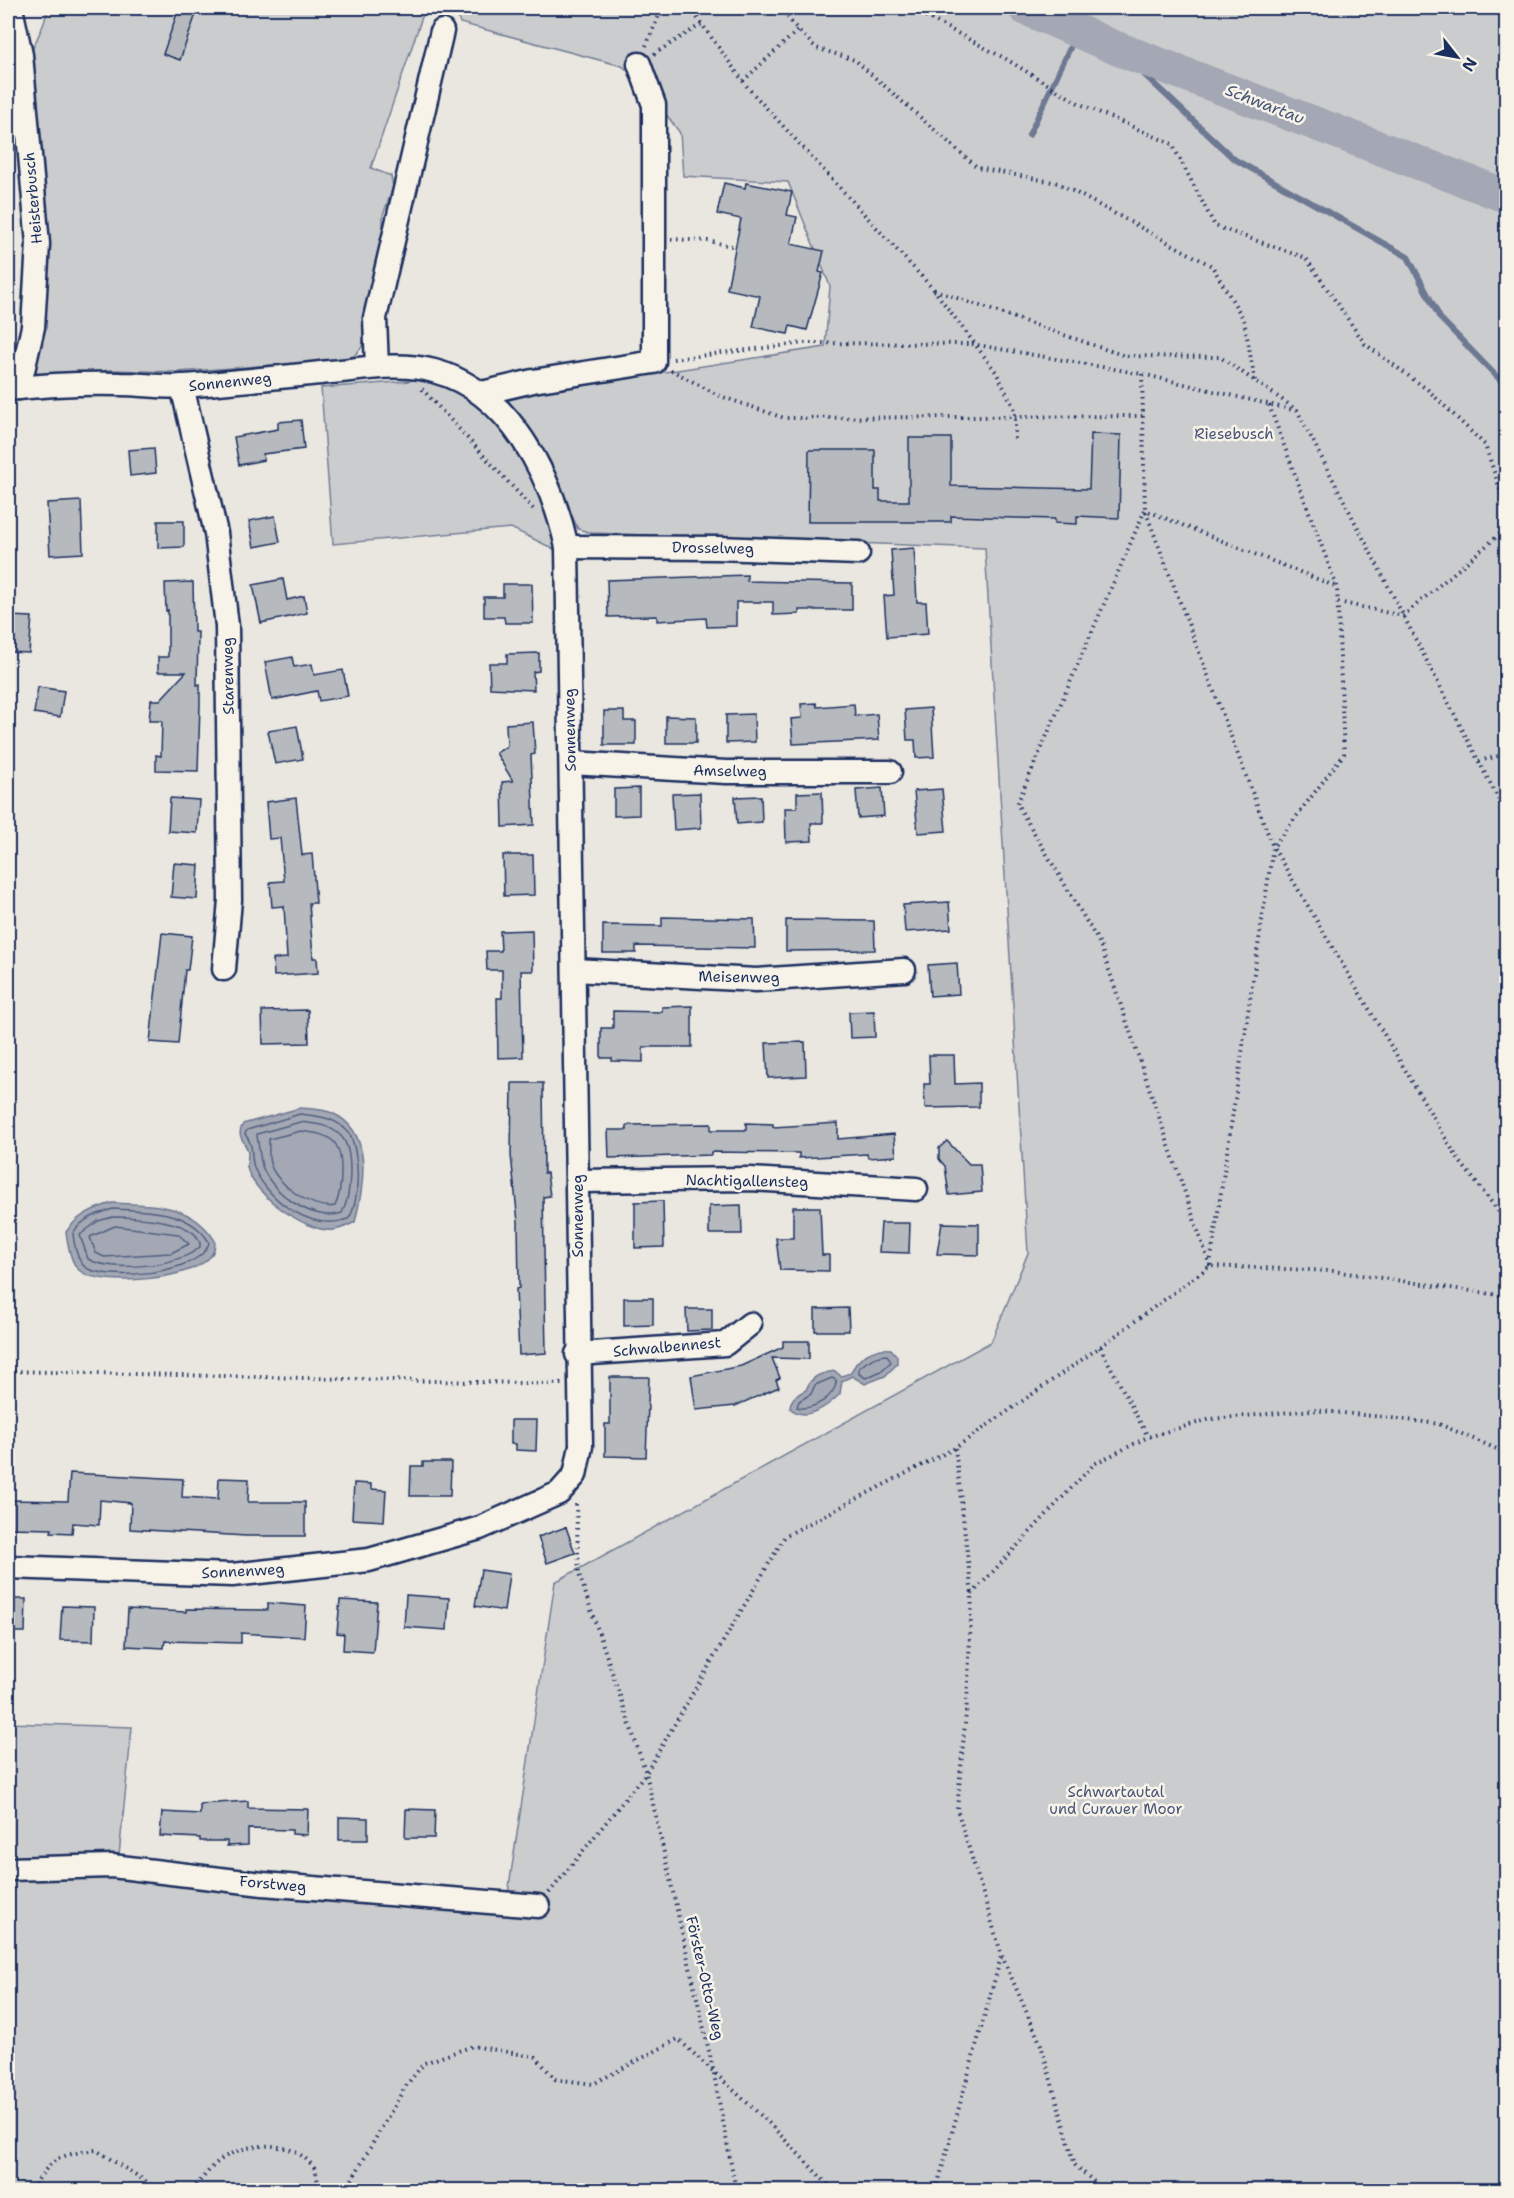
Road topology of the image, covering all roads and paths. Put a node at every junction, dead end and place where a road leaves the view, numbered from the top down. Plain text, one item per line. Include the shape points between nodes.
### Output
1 (11, 8) edge
2 (662, 8) edge
3 (690, 8) edge
4 (779, 8) edge
5 (786, 8) edge
6 (910, 8) edge
7 (787, 18) junction
8 (702, 24) junction
9 (798, 30) junction
10 (442, 31) dead end
11 (639, 64) junction
12 (743, 81) junction
13 (654, 238) junction
14 (736, 247) dead end
15 (934, 290) junction
16 (972, 344) junction
17 (654, 362) junction
18 (406, 366) junction
19 (377, 367) junction
20 (1142, 374) junction
21 (1256, 381) junction
22 (182, 386) junction
23 (13, 389) edge
24 (482, 393) junction
25 (1269, 405) junction
26 (1297, 410) junction
27 (1015, 416) junction
28 (1143, 416) junction
29 (1015, 441) dead end
30 (1506, 507) edge
31 (1145, 510) junction
32 (536, 512) dead end
33 (1506, 529) edge
34 (567, 546) junction
35 (858, 554) dead end
36 (1337, 587) junction
37 (1338, 602) junction
38 (1403, 616) junction
39 (1506, 754) edge
40 (1479, 761) junction
41 (571, 763) junction
42 (890, 772) dead end
43 (1506, 814) edge
44 (1274, 847) junction
45 (224, 969) dead end
46 (574, 970) junction
47 (904, 970) dead end
48 (578, 1181) junction
49 (916, 1190) dead end
50 (1506, 1221) edge
51 (1210, 1266) junction
52 (1506, 1296) edge
53 (750, 1324) dead end
54 (1101, 1347) junction
55 (578, 1354) junction
56 (8, 1371) edge
57 (580, 1384) junction
58 (1148, 1437) junction
59 (955, 1448) junction
60 (1506, 1453) edge
61 (575, 1475) junction
62 (8, 1567) edge
63 (972, 1594) junction
64 (646, 1773) junction
65 (8, 1869) edge
66 (538, 1906) joint
67 (1002, 1956) junction
68 (713, 2069) junction
69 (32, 2190) edge
70 (160, 2190) edge
71 (192, 2190) edge
72 (319, 2190) edge
73 (346, 2190) edge
74 (736, 2190) edge
75 (833, 2190) edge
76 (936, 2190) edge
77 (1102, 2190) edge

1 - 23 street, Heisterbusch via 21,55 38,244 33,327
2 - 11 path
3 - 8 path
4 - 7 path
5 - 7 path
6 - 30 path via 1080,104 1172,144 1215,226 1306,258 1365,344 1428,390 1485,445
7 - 9 path
8 - 11 path
8 - 12 path
9 - 12 path
9 - 21 path via 816,48 855,60 978,168 1058,183 1212,266 1244,320
10 - 19 street via 375,318
11 - 13 street via 654,105
12 - 15 path
13 - 14 path
13 - 17 street
15 - 16 path
15 - 21 path via 1125,356 1220,357
16 - 17 path via 805,343
16 - 20 path
16 - 27 path via 996,372
17 - 24 street
17 - 27 path via 720,396 784,418
18 - 19 street, Sonnenweg
18 - 24 street, Sonnenweg via 435,371
18 - 32 path via 410,376
19 - 22 street, Sonnenweg
20 - 25 path
20 - 28 path
21 - 26 path
22 - 23 street, Sonnenweg via 119,384
22 - 45 street, Starenweg via 216,533 227,626 230,900
24 - 34 street, Sonnenweg via 515,428 541,471 560,513
25 - 26 path
25 - 36 path
26 - 38 path
27 - 28 path
27 - 29 path
28 - 31 path
31 - 36 path
31 - 44 path
31 - 51 path via 1017,804 1100,944
33 - 38 path
34 - 35 street, Drosselweg
34 - 41 street, Sonnenweg
36 - 37 path
37 - 38 path
37 - 44 path via 1344,754
38 - 40 path
39 - 40 path
40 - 43 path
41 - 42 street, Amselweg via 726,772
41 - 46 street, Sonnenweg
44 - 50 path via 1458,1159
44 - 51 path
46 - 47 street, Meisenweg via 756,980
46 - 48 street, Sonnenweg
48 - 49 street, Nachtigallensteg via 750,1179
48 - 55 street, Sonnenweg
51 - 52 path via 1334,1271
51 - 54 path
53 - 55 street, Schwalbennest via 725,1344
54 - 58 path
54 - 59 path
55 - 57 street, Sonnenweg
56 - 57 path
57 - 61 street, Sonnenweg via 581,1446
58 - 60 path via 1211,1419 1313,1410 1439,1424
58 - 63 path via 1094,1464
59 - 63 path
59 - 64 path via 785,1536
61 - 62 street, Sonnenweg via 559,1494 480,1528 369,1560 232,1575
61 - 64 path, Förster-Otto-Weg via 579,1574
63 - 67 path via 957,1809
64 - 66 path
64 - 68 path, Förster-Otto-Weg
65 - 66 street, Forstweg via 112,1866 263,1884
67 - 76 path
67 - 77 path via 1041,2045 1075,2165
68 - 73 path via 678,2039 593,2084 555,2079 536,2057 473,2046 424,2063 405,2086
68 - 74 path, Förster-Otto-Weg
68 - 75 path
69 - 70 path via 44,2170 64,2154 96,2150
71 - 72 path via 222,2158 244,2147 276,2146 301,2154 315,2170

